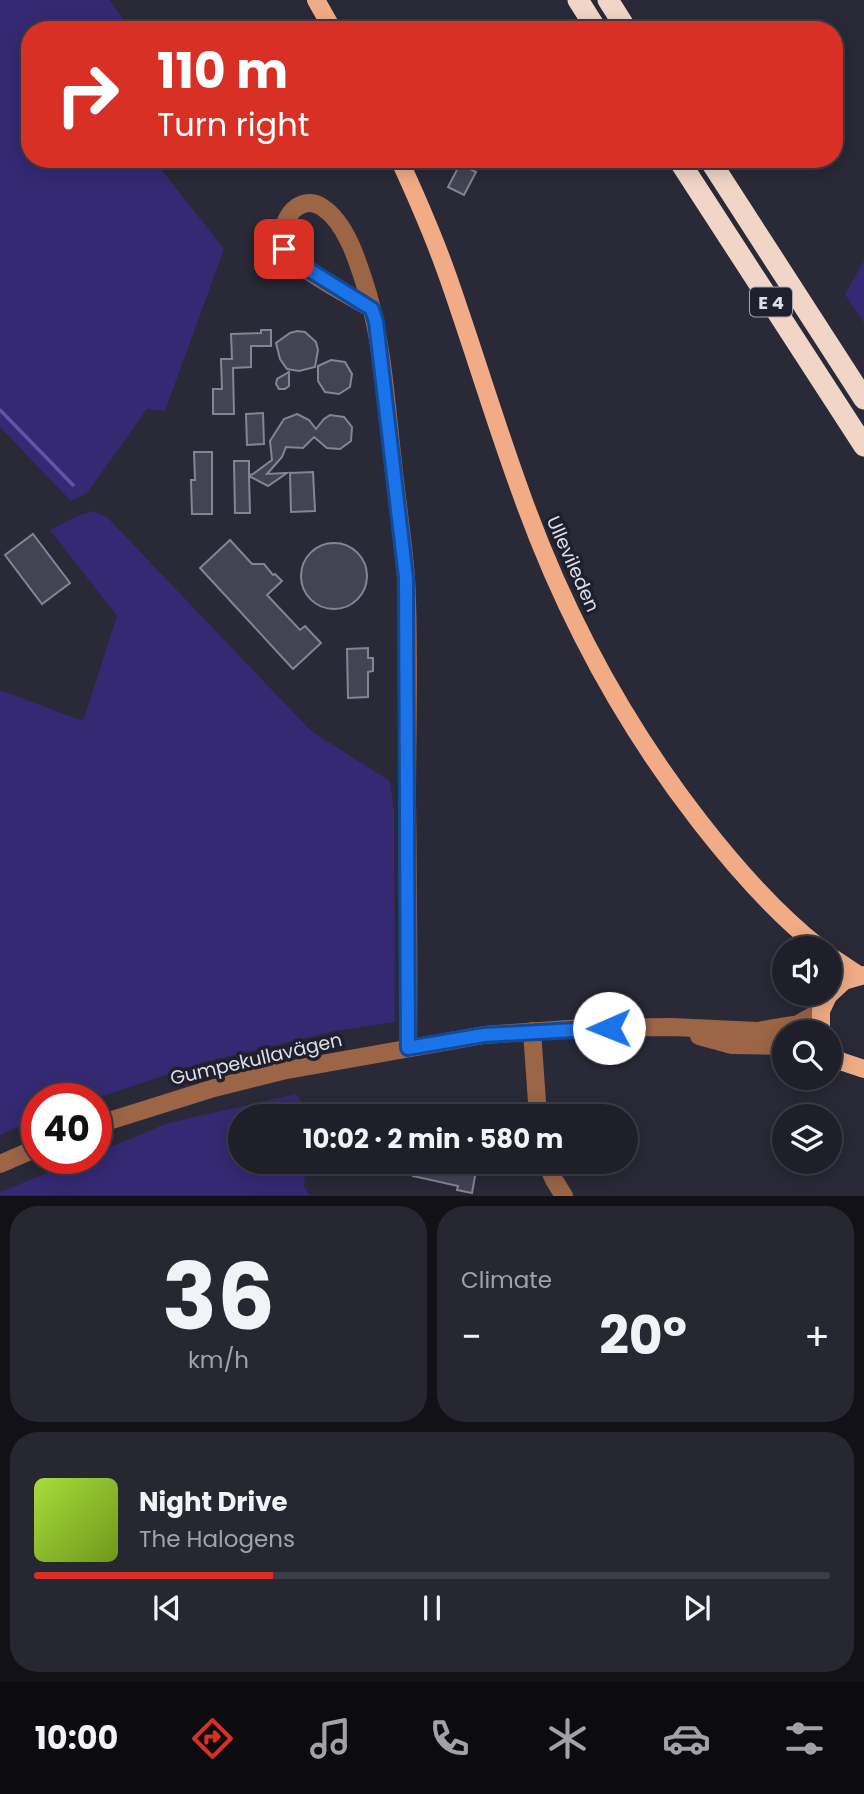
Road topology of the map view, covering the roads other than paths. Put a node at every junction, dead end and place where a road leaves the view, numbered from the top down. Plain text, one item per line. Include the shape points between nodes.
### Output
1 (316, 0) edge
2 (578, 0) edge
3 (608, 0) edge
4 (328, 21) edge
5 (591, 21) edge
6 (621, 21) edge
7 (404, 168) edge
8 (684, 168) edge
9 (715, 168) edge
10 (372, 309) junction
11 (864, 399) edge
12 (864, 446) edge
13 (801, 936) edge
14 (842, 964) edge
15 (862, 976) edge
16 (842, 982) edge
17 (823, 1006) edge
18 (821, 1011) junction
19 (821, 1020) edge
20 (667, 1028) junction
21 (532, 1036) junction
22 (772, 1046) edge
23 (408, 1048) junction
24 (842, 1062) edge
25 (864, 1069) edge
26 (537, 1104) edge
27 (112, 1120) edge
28 (21, 1155) edge
29 (0, 1164) edge
30 (551, 1174) edge
31 (564, 1195) edge

1 - 4 main road
2 - 5 highway
3 - 6 highway
7 - 13 main road, Ullevileden via 447,274 521,494 585,643 673,788
8 - 12 highway, E 4
9 - 11 highway, E 4
10 - 10 street via 346,236 332,216 320,205 298,206 285,223 284,249 298,263
10 - 23 street via 406,578
14 - 15 main road
15 - 16 main road
17 - 18 main road
18 - 19 main road
18 - 20 street, Gumpekullavägen via 798,1024 757,1031
20 - 21 street, Gumpekullavägen
20 - 22 street, Gumpekullavägen via 732,1045
21 - 23 street, Gumpekullavägen via 484,1035
21 - 26 street
23 - 27 street, Gumpekullavägen via 282,1071
24 - 25 main road
28 - 29 street
30 - 31 street

